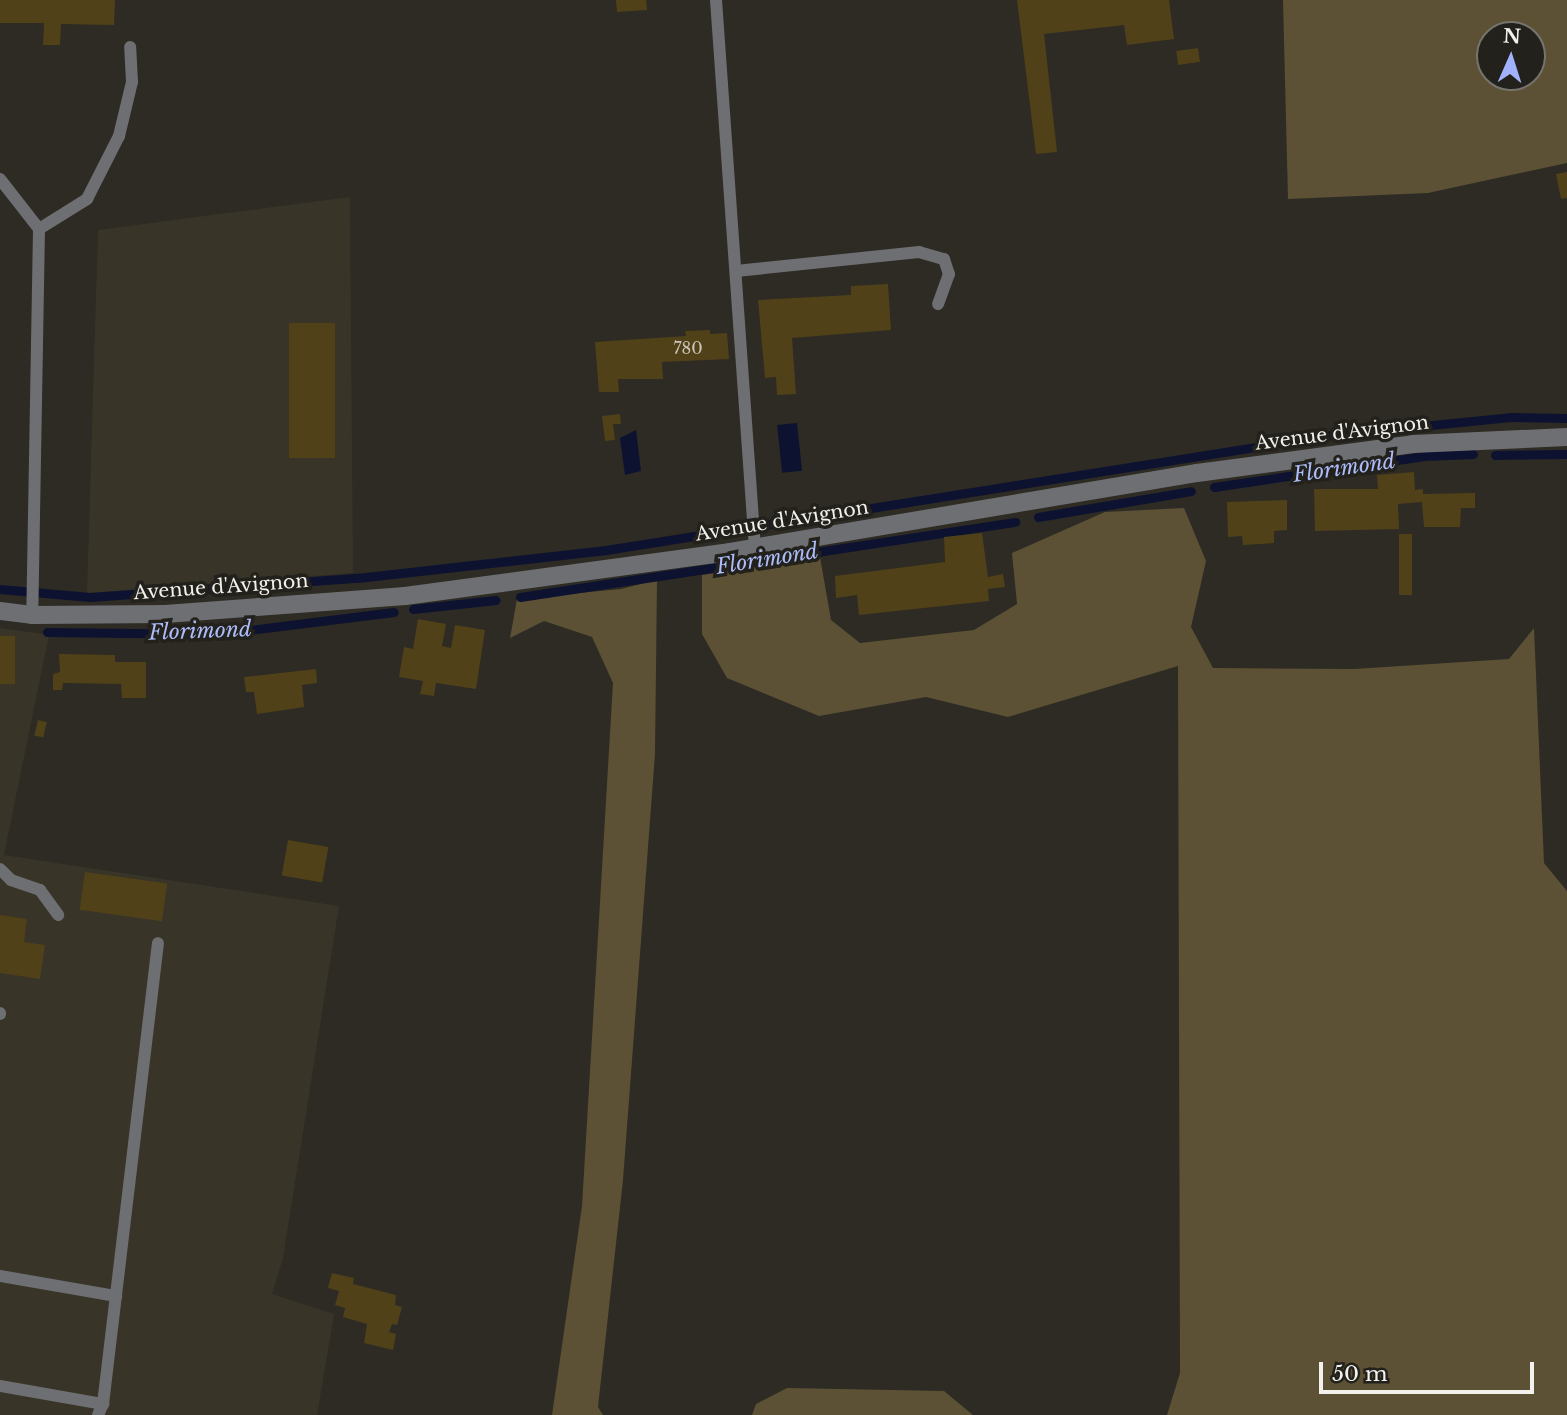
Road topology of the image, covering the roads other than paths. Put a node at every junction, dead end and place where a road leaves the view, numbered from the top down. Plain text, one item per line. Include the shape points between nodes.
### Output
1 (716, 0) edge
2 (130, 47) dead end
3 (0, 179) edge
4 (39, 229) junction
5 (736, 271) junction
6 (939, 304) dead end
7 (1567, 438) edge
8 (755, 548) junction
9 (0, 611) edge
10 (32, 615) junction
11 (0, 869) edge
12 (58, 915) dead end
13 (158, 943) dead end
14 (0, 1276) edge
15 (116, 1296) junction
16 (0, 1386) edge
17 (101, 1410) edge

1 - 5 lane
2 - 4 lane via 132,82 118,136 103,168 87,199
3 - 4 lane
4 - 10 lane
5 - 6 lane via 919,252 944,259 949,274
5 - 8 lane
7 - 8 street, Avenue d'Avignon via 1413,444 1197,472
8 - 10 street, Avenue d'Avignon via 405,596 165,614
9 - 10 street, Avenue d'Avignon
11 - 12 lane via 11,880 40,890
13 - 15 lane
14 - 15 lane
15 - 17 lane
16 - 17 lane

